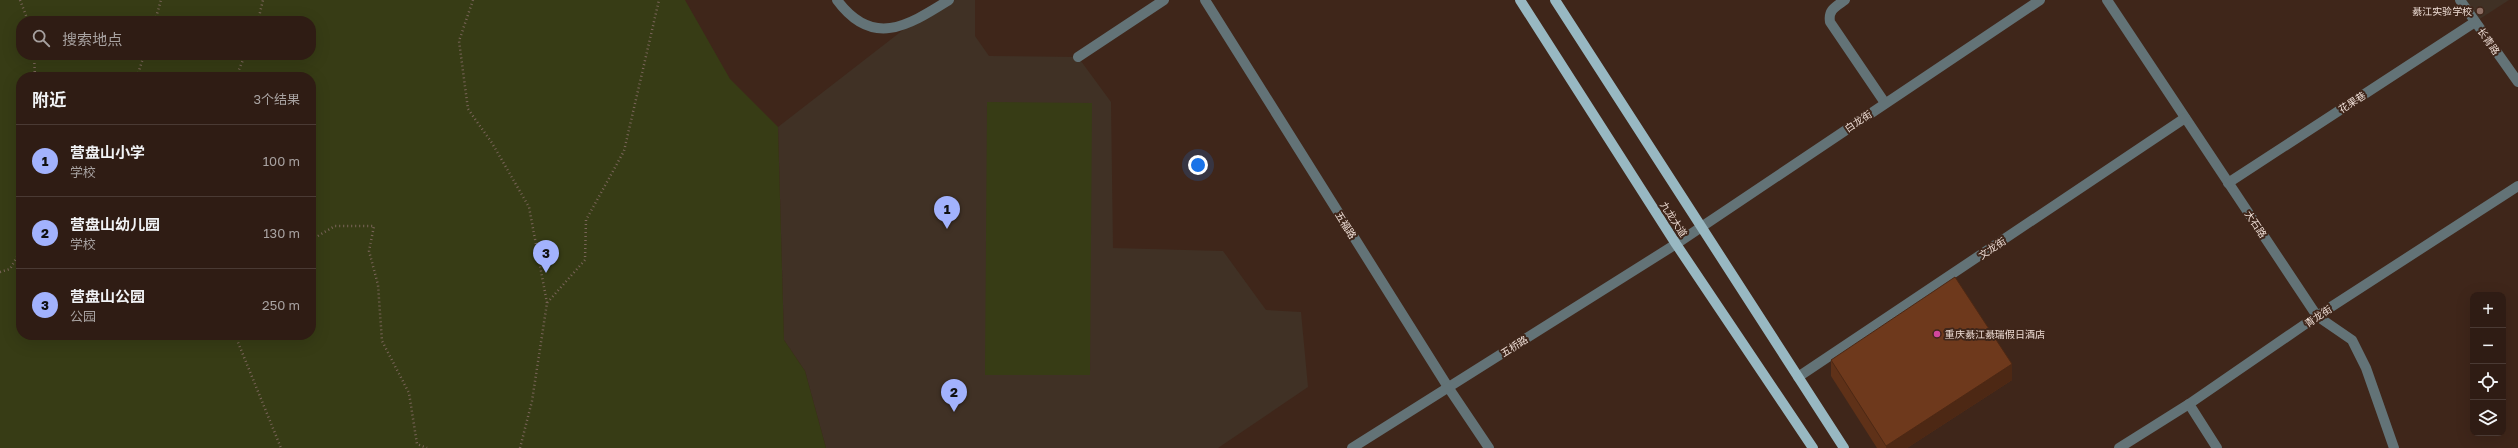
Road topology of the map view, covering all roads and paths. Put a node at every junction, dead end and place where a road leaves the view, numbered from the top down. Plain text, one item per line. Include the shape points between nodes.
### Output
1 (20, 0) edge
2 (161, 0) edge
3 (263, 0) edge
4 (473, 0) edge
5 (659, 0) edge
6 (837, 0) edge
7 (949, 0) edge
8 (1164, 0) edge
9 (1205, 0) edge
10 (1520, 0) edge
11 (1554, 0) edge
12 (1845, 0) edge
13 (2040, 0) edge
14 (2107, 0) edge
15 (2460, 0) edge
16 (26, 16) edge
17 (156, 16) edge
18 (260, 16) edge
19 (2475, 22) junction
20 (1078, 57) dead end
21 (34, 60) edge
22 (142, 60) edge
23 (243, 60) edge
24 (35, 72) edge
25 (139, 72) edge
26 (238, 72) edge
27 (2518, 82) edge
28 (1885, 103) junction
29 (2185, 118) junction
30 (2228, 183) junction
31 (2518, 186) edge
32 (1700, 226) junction
33 (316, 237) edge
34 (1676, 244) junction
35 (16, 259) edge
36 (0, 272) edge
37 (547, 303) junction
38 (2317, 316) junction
39 (237, 340) edge
40 (1798, 377) junction
41 (1448, 387) junction
42 (2189, 404) junction
43 (281, 448) edge
44 (427, 448) edge
45 (520, 448) edge
46 (1352, 448) edge
47 (1489, 448) edge
48 (1813, 448) edge
49 (1844, 448) edge
50 (2119, 448) edge
51 (2217, 448) edge
52 (2394, 448) edge

1 - 16 path
2 - 17 path
3 - 18 path
4 - 37 path via 460,41 468,109 492,143 529,207
5 - 37 path via 624,151 586,220 585,260
6 - 7 street via 846,12 861,22 881,28 897,28 912,23
8 - 20 street
9 - 41 street, 五福路
10 - 34 main road, 九龙大道
11 - 32 main road, 九龙大道
12 - 28 street via 1832,9 1829,14 1830,22
13 - 28 street, 白龙街
14 - 29 street, 大石路
15 - 19 street, 长青路
19 - 27 street, 长青路
19 - 30 street, 花果巷
21 - 24 path
22 - 25 path
23 - 26 path
28 - 32 street, 白龙街
29 - 30 street, 大石路
29 - 40 street, 文龙街
30 - 38 street, 大石路
31 - 38 street, 青龙街
32 - 34 street, 白龙街
32 - 40 main road, 九龙大道
33 - 44 path via 335,226 374,226 370,251 378,285 382,341 409,393 417,444
34 - 41 street, 五桥路
34 - 48 main road, 九龙大道
35 - 36 path via 10,269
37 - 45 path via 532,401
38 - 42 street, 青龙街
38 - 52 street, 大石路 via 2352,340 2366,368
39 - 43 path
40 - 49 main road, 九龙大道
41 - 46 street, 五桥路
41 - 47 street, 五福路
42 - 50 street, 青龙街
42 - 51 street

